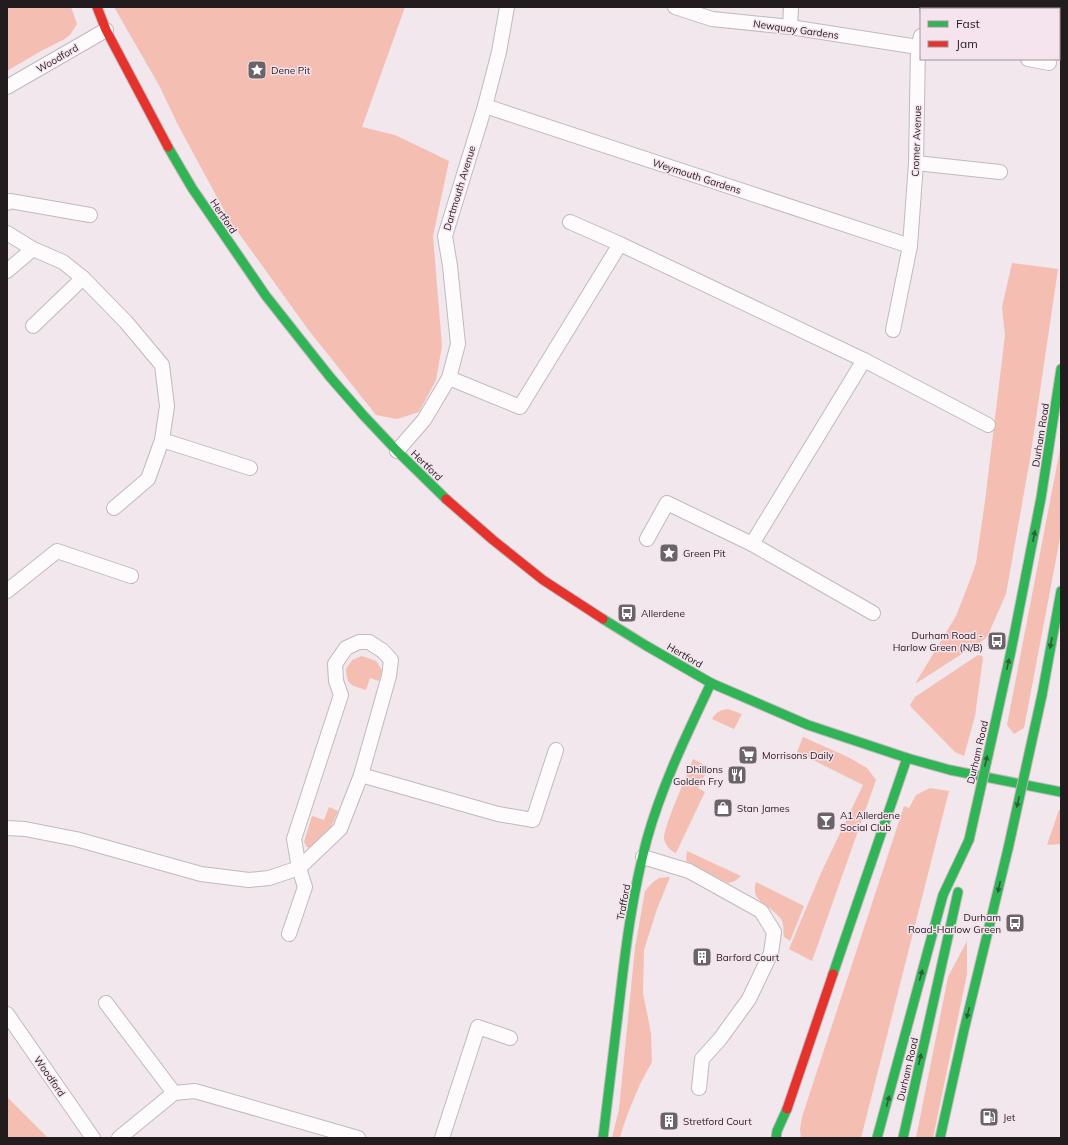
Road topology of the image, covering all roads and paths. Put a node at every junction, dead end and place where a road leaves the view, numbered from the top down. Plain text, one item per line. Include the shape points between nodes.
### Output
1 (97, 7) edge
2 (507, 7) edge
3 (675, 7) edge
4 (791, 7) edge
5 (790, 27) junction
6 (106, 30) junction
7 (920, 41) edge
8 (1033, 60) edge
9 (1049, 63) dead end
10 (7, 87) edge
11 (485, 106) junction
12 (916, 163) junction
13 (1000, 172) dead end
14 (7, 203) edge
15 (90, 215) dead end
16 (570, 222) dead end
17 (7, 234) edge
18 (620, 244) junction
19 (910, 246) junction
20 (33, 249) junction
21 (7, 271) edge
22 (83, 278) junction
23 (33, 326) dead end
24 (894, 330) dead end
25 (864, 360) junction
26 (1061, 369) edge
27 (449, 378) junction
28 (988, 425) dead end
29 (162, 440) junction
30 (397, 451) junction
31 (250, 468) dead end
32 (114, 508) dead end
33 (647, 539) dead end
34 (752, 544) junction
35 (132, 576) dead end
36 (7, 591) edge
37 (1061, 591) edge
38 (873, 613) dead end
39 (711, 683) junction
40 (556, 750) dead end
41 (906, 758) junction
42 (361, 775) junction
43 (1061, 792) edge
44 (7, 828) edge
45 (968, 840) junction
46 (643, 857) junction
47 (299, 868) junction
48 (289, 934) dead end
49 (106, 1003) dead end
50 (7, 1014) edge
51 (510, 1038) dead end
52 (699, 1088) dead end
53 (174, 1093) junction
54 (787, 1109) junction
55 (788, 1130) dead end
56 (94, 1138) edge
57 (119, 1138) edge
58 (358, 1138) edge
59 (442, 1138) edge
60 (603, 1138) edge
61 (776, 1138) edge
62 (877, 1138) edge
63 (903, 1138) edge
64 (940, 1138) edge

1 - 6 street, Hertford
2 - 11 street, Dartmouth Avenue
3 - 5 street, Newquay Gardens via 712,19
4 - 5 street
5 - 7 street, Newquay Gardens
6 - 10 street, Woodford
6 - 30 street, Hertford via 163,140 266,296 330,377
7 - 12 street, Cromer Avenue
8 - 9 street
11 - 19 street, Weymouth Gardens
11 - 27 street, Dartmouth Avenue via 445,236 458,344
12 - 13 street
12 - 19 street, Cromer Avenue
14 - 15 street via 10,201
16 - 18 street
17 - 20 street
18 - 25 street
18 - 27 street via 520,407
19 - 24 street, Cromer Avenue
20 - 21 street
20 - 22 street via 63,262
22 - 23 street
22 - 29 street via 126,322 162,365 167,406
25 - 28 street
25 - 34 street
45 -> 26 street, Durham Road, bridge via 1011,651 1041,498
27 - 30 street, Dartmouth Avenue via 424,420
29 - 31 street
29 - 32 street via 148,479
30 - 39 street, Hertford via 444,497 543,580 597,616
33 - 34 street via 668,503
34 - 38 street
35 - 36 street via 57,551
37 -> 64 street, bridge via 1046,696 1026,768
39 - 41 street, Hertford via 808,725
39 - 46 street, Trafford via 667,778
40 - 42 street via 533,820 498,814
41 - 43 street, Hertford via 950,770
41 - 54 street
42 - 47 street via 340,829
42 - 47 street via 392,660 369,642 359,642 346,648 335,664 336,681 341,695 294,839
44 - 47 street via 76,839 200,874 249,880 269,878
62 -> 45 street via 943,895
63 -> 45 street, Durham Road
46 - 52 street via 688,870 761,912 774,932 771,953 749,999 702,1059
46 - 60 street, Trafford via 628,933
47 - 48 street via 305,887
49 - 53 street
50 - 56 street, Woodford
51 - 59 street via 478,1027
53 - 57 street
53 - 58 street via 195,1091
54 - 55 street
54 - 61 street

